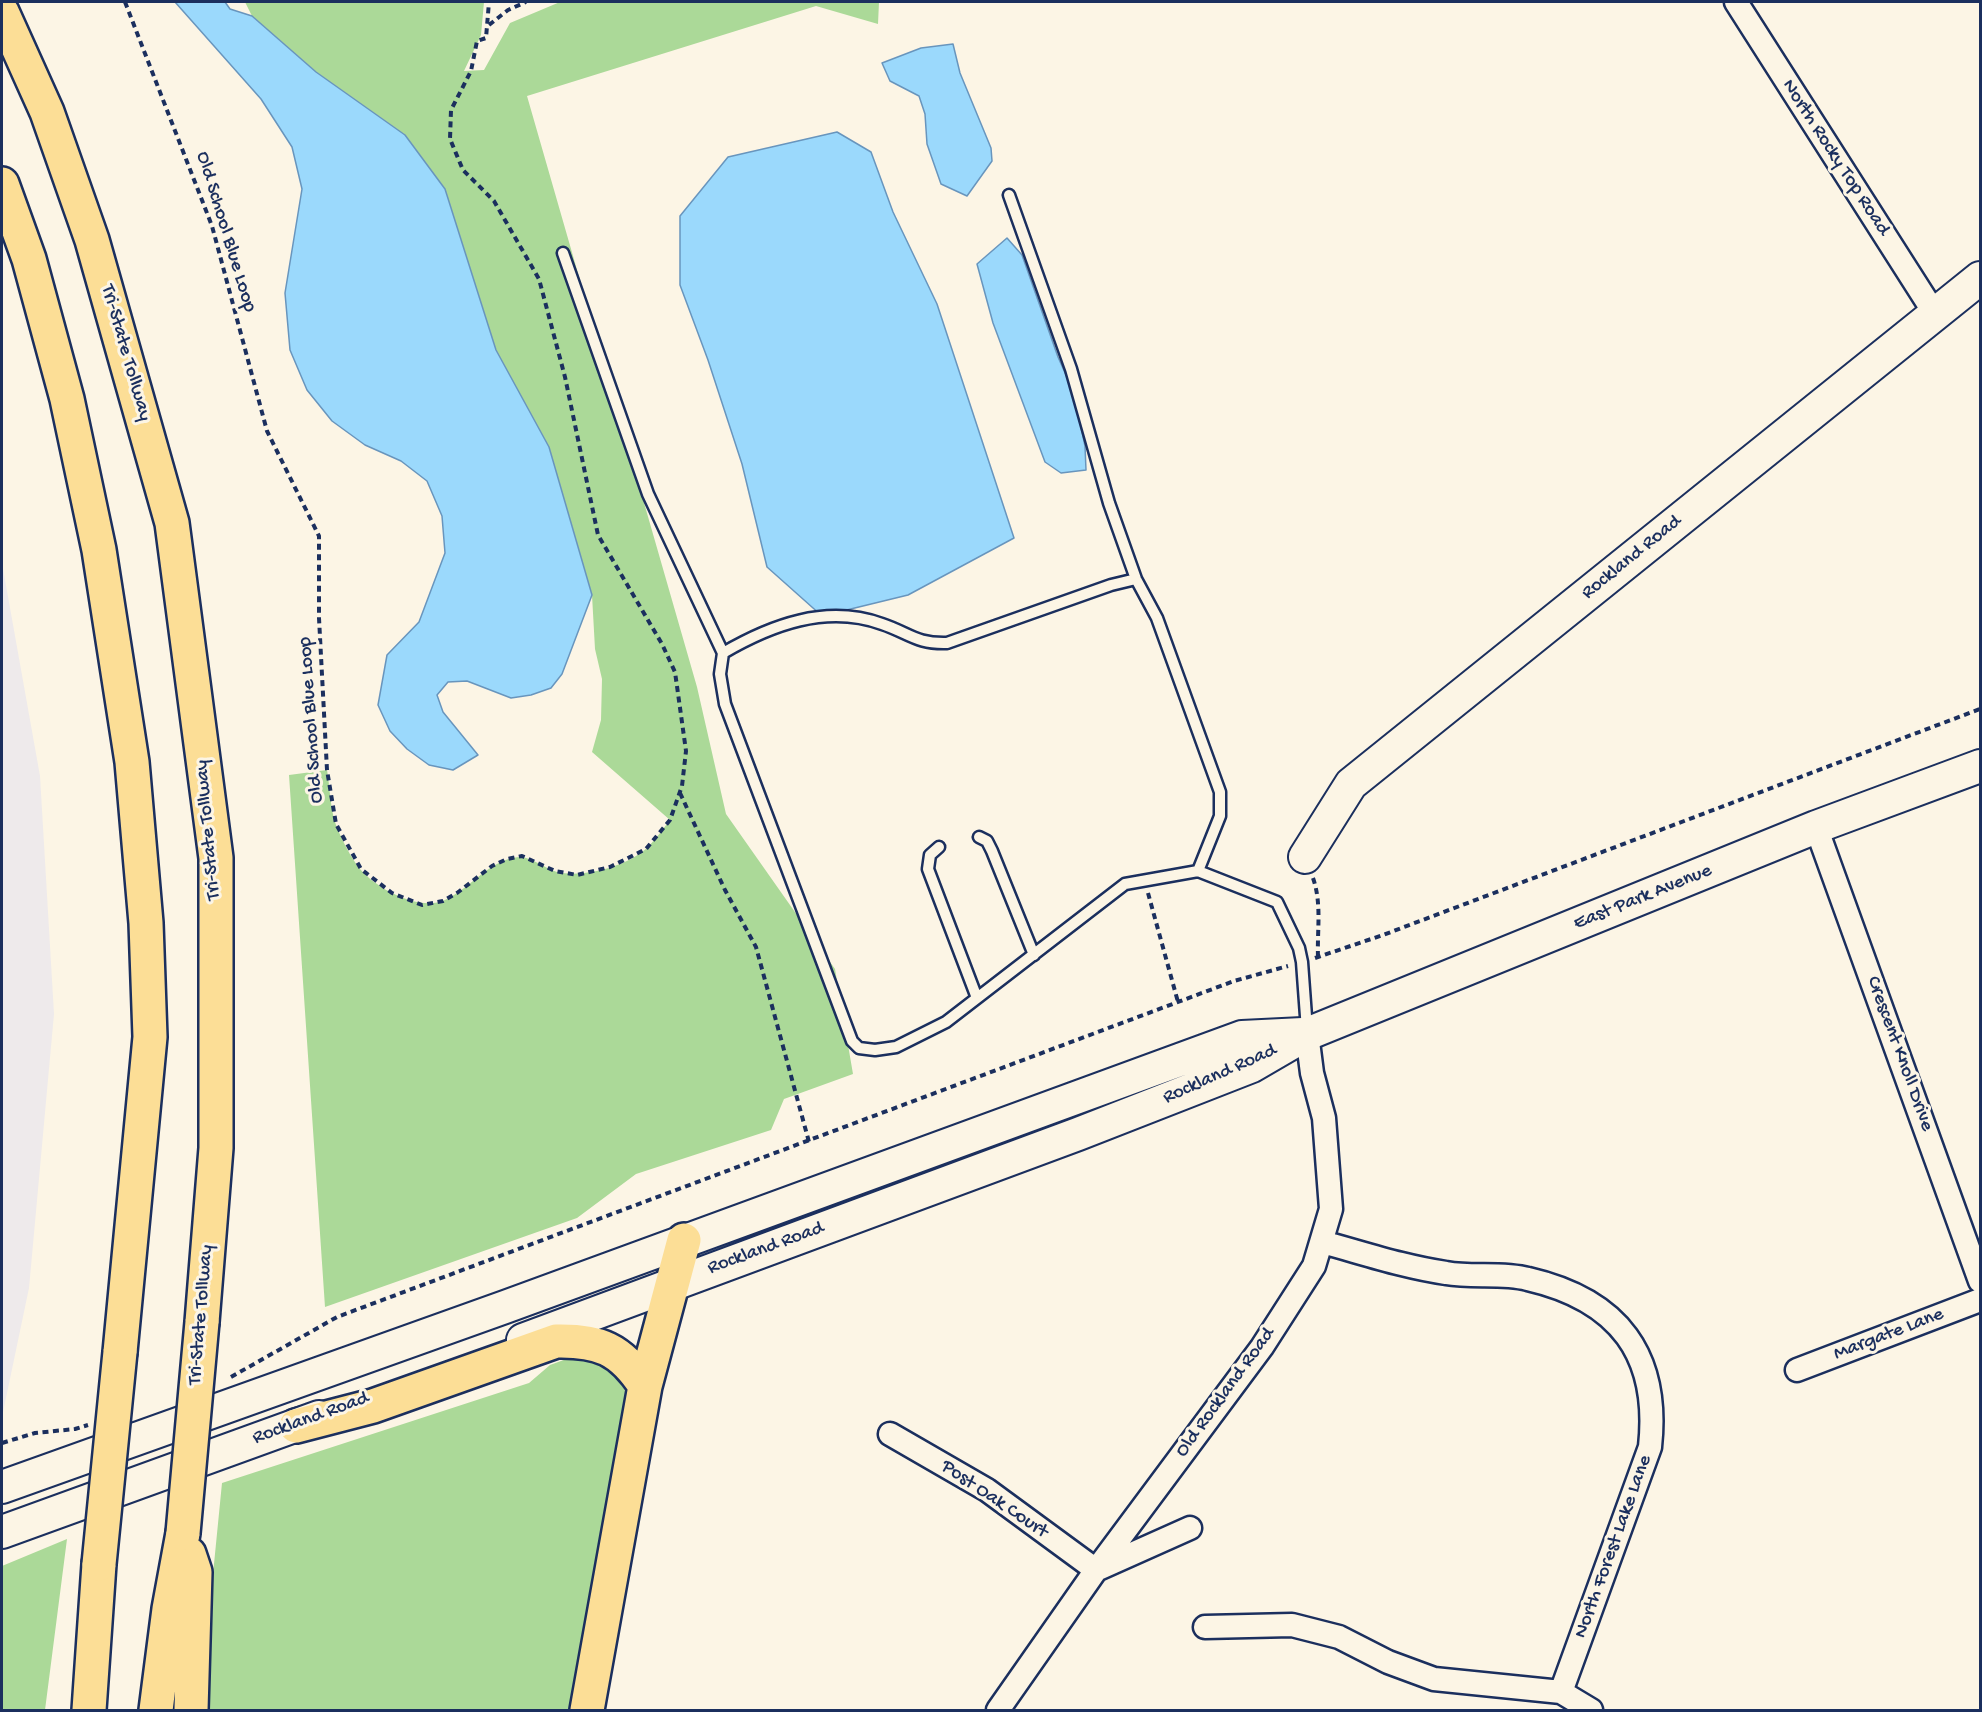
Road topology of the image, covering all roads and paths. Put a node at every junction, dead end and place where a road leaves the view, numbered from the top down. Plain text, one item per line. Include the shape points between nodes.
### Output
1 (125, 2) edge
2 (489, 2) edge
3 (526, 2) edge
4 (1736, 2) edge
5 (2, 12) edge
6 (489, 25) junction
7 (2, 183) edge
8 (1009, 195) dead end
9 (563, 253) dead end
10 (1980, 278) edge
11 (1935, 314) junction
12 (1136, 579) junction
13 (723, 653) junction
14 (1980, 709) edge
15 (1980, 766) edge
16 (680, 793) junction
17 (1816, 827) junction
18 (979, 837) dead end
19 (939, 847) dead end
20 (1305, 857) joint
21 (1198, 871) junction
22 (1148, 891) dead end
23 (1034, 956) junction
24 (1318, 957) junction
25 (1312, 959) dead end
26 (1277, 969) dead end
27 (977, 998) junction
28 (1178, 1002) junction
29 (1307, 1034) junction
30 (809, 1142) junction
31 (684, 1240) junction
32 (1322, 1242) junction
33 (1980, 1281) edge
34 (672, 1284) junction
35 (1980, 1300) edge
36 (1797, 1370) dead end
37 (221, 1382) dead end
38 (645, 1386) junction
39 (98, 1422) dead end
40 (296, 1426) junction
41 (890, 1434) dead end
42 (2, 1443) edge
43 (2, 1487) edge
44 (1190, 1528) dead end
45 (2, 1532) edge
46 (183, 1533) junction
47 (1096, 1570) junction
48 (95, 1600) junction
49 (1204, 1627) dead end
50 (1561, 1692) junction
51 (66, 1710) edge
52 (89, 1710) edge
53 (156, 1710) edge
54 (191, 1710) edge
55 (587, 1710) edge
56 (998, 1710) edge
57 (1592, 1710) edge

1 - 16 path, Old School Blue Loop via 212,226 267,430 319,536 327,770 336,824 360,869 392,893 422,905 443,901 472,884 492,866 522,856 555,871 577,875 610,867 646,849 670,820
2 - 6 path
3 - 6 path
4 - 11 street, North Rocky Top Road
5 - 46 highway, Tri-State Tollway, bridge via 47,112 92,240 172,523 216,858 216,1148
6 - 16 path, Old School Blue Loop via 486,38 477,41 471,71 451,110 450,139 463,170 494,201 539,279 565,377 598,535 675,672 686,751
7 - 48 highway, bridge via 67,399 99,550 132,762 146,923 150,1037
8 - 12 lane via 1071,369 1109,503
9 - 13 lane via 648,494
10 - 11 main road, Rockland Road
11 - 20 main road, Rockland Road via 1351,784
12 - 13 lane via 947,643 926,644 882,624 848,615 807,617 758,633
12 - 21 lane via 1157,618 1220,792 1220,816
13 - 27 lane via 720,674 725,704 852,1041 859,1048 896,1047 946,1022
14 - 24 path via 1383,936
15 - 17 main road, East Park Avenue
16 - 30 path via 756,947
17 - 29 main road, East Park Avenue
17 - 33 street, Crescent Knoll Drive
18 - 23 lane via 987,841 992,851
19 - 27 lane via 930,855 928,869
20 - 24 path via 1317,892
21 - 23 lane via 1125,884
21 - 29 lane via 1277,902 1299,948
22 - 28 path
23 - 27 lane
24 - 25 path
26 - 28 path
28 - 30 path
29 - 31 main road, Rockland Road via 1242,1037
29 - 32 street, Old Rockland Road via 1324,1118 1329,1170 1330,1209
29 - 34 main road, Rockland Road via 1243,1070
30 - 37 path via 337,1317
31 - 34 highway
31 - 43 main road, Rockland Road
32 - 47 street, Old Rockland Road via 1314,1266 1262,1347
32 - 50 street, North Forest Lake Lane via 1425,1270 1460,1276 1527,1278 1563,1290 1609,1317 1628,1336 1651,1389 1650,1447
34 - 38 highway
34 - 40 main road, Rockland Road
35 - 36 street, Margate Lane
38 - 40 highway via 631,1364 618,1354 588,1341 556,1341 373,1406
38 - 55 highway
39 - 42 path
40 - 45 main road, Rockland Road
41 - 47 street, Post Oak Court via 987,1490
44 - 47 street
46 - 53 highway, Tri-State Tollway
46 - 54 highway via 195,1572
47 - 56 street, Old Rockland Road
48 - 51 highway
48 - 52 highway
49 - 50 street via 1292,1625 1339,1637 1388,1662 1434,1679
50 - 57 street

